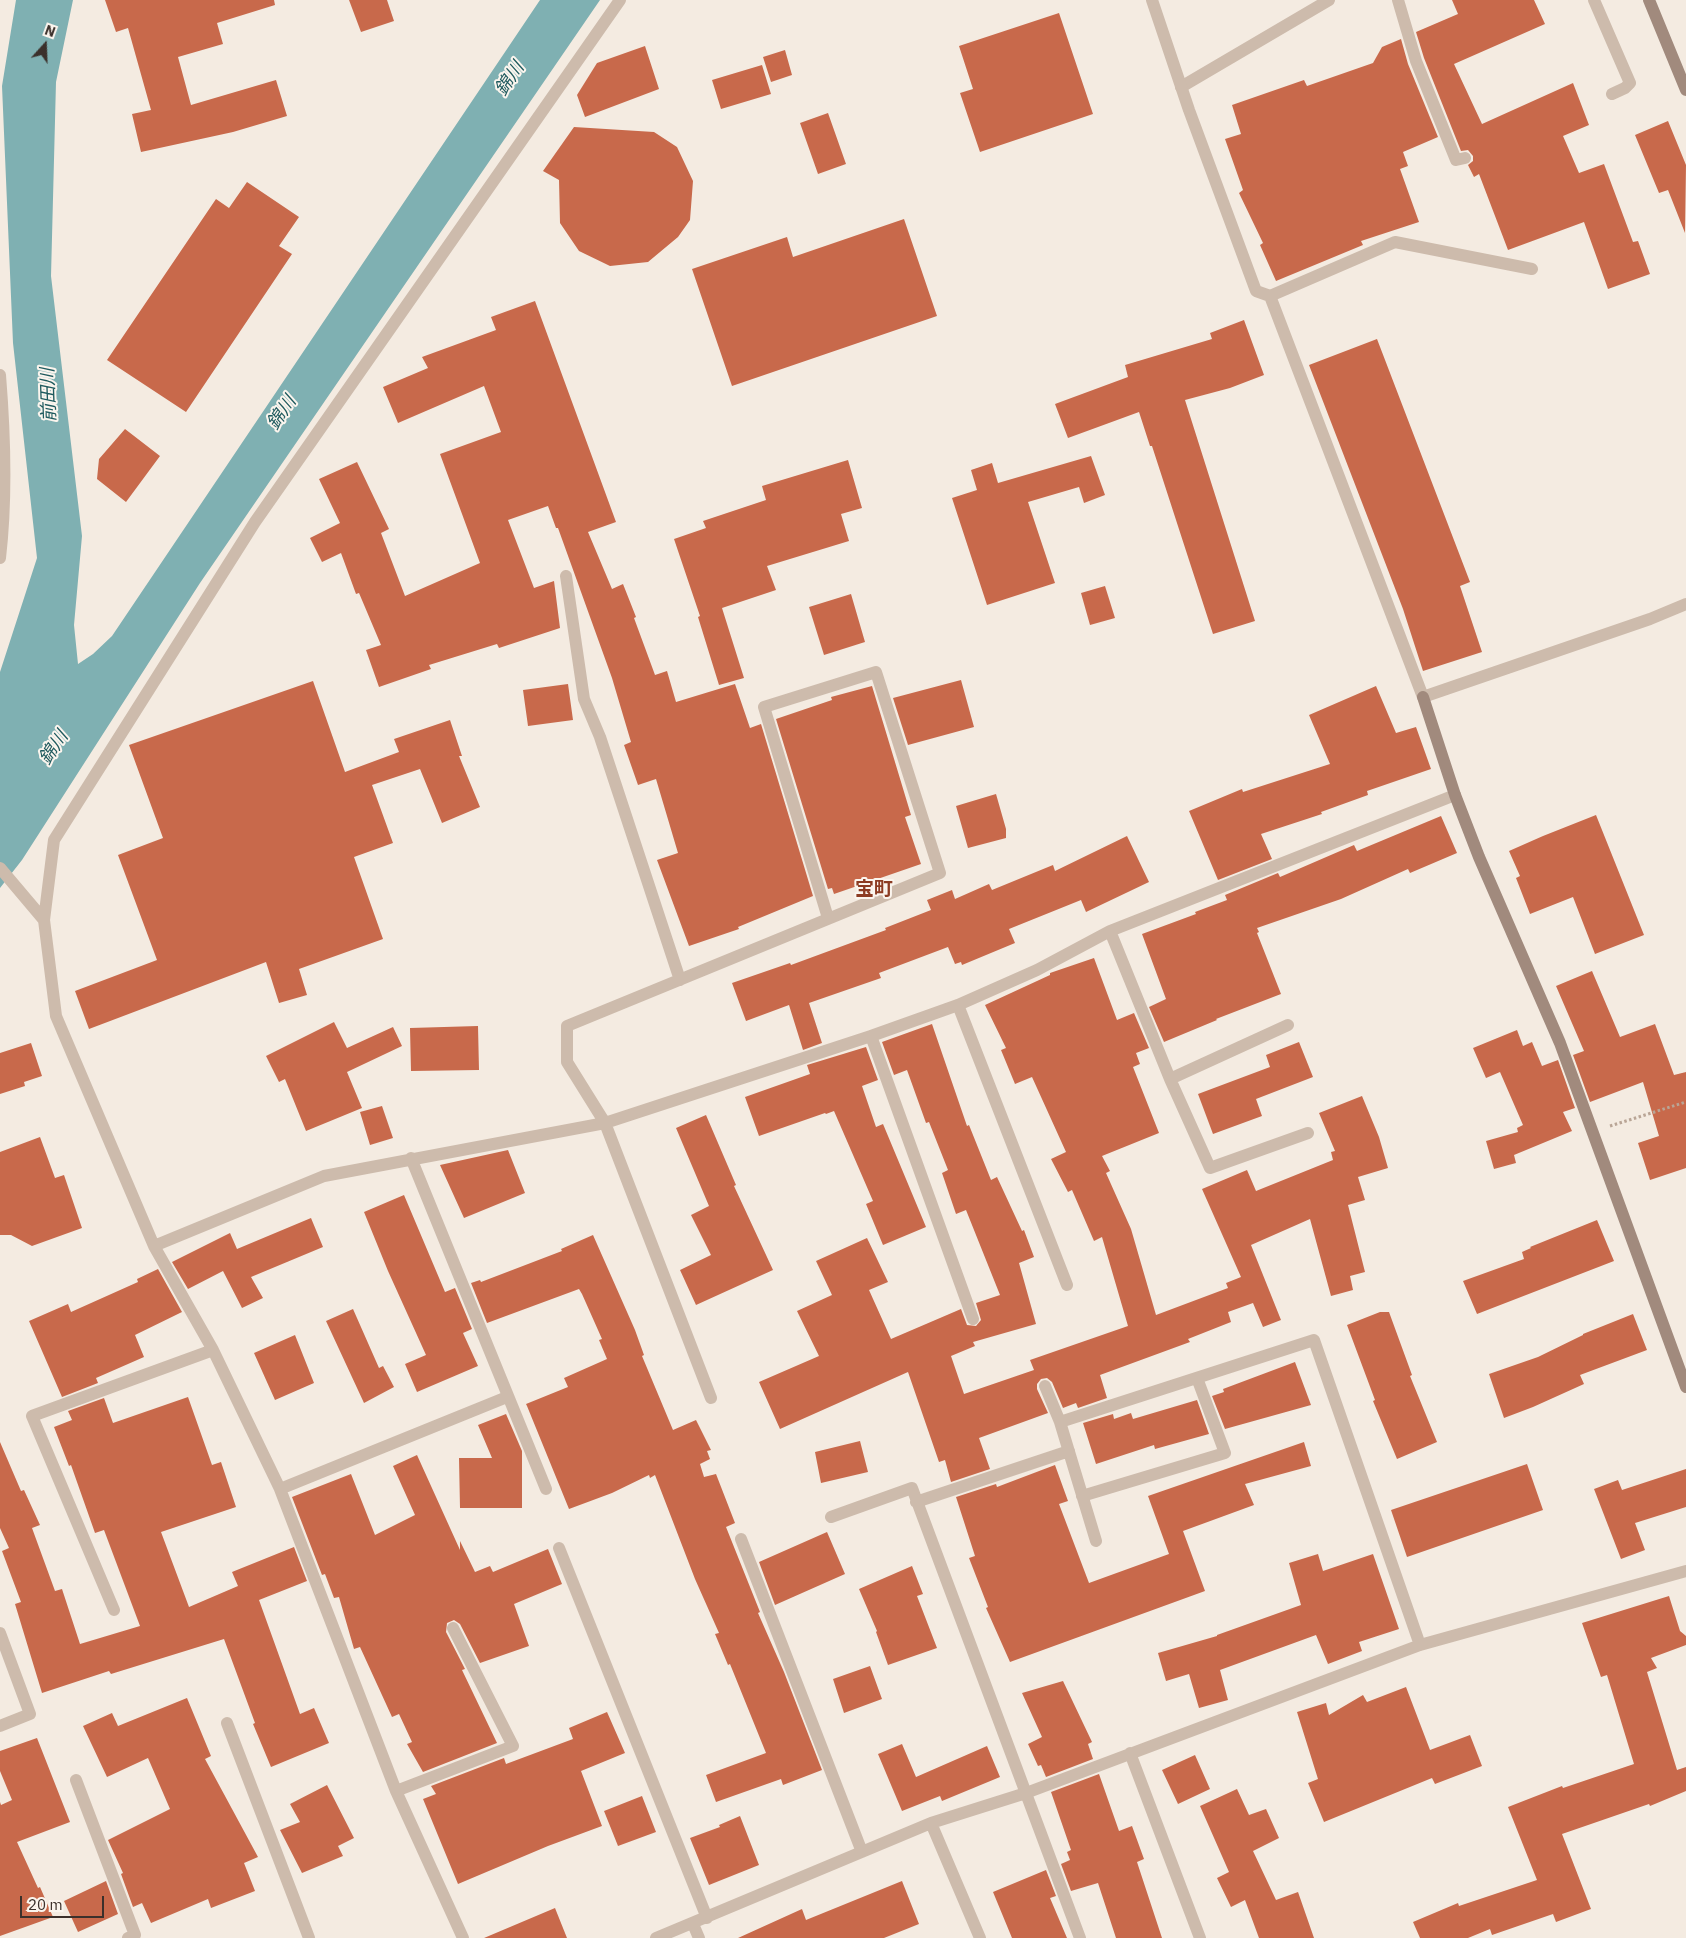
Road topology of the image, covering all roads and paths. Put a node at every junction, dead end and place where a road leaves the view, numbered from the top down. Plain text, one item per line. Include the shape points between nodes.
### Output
1 (620, 0) edge
2 (1152, 0) edge
3 (1329, 0) edge
4 (1398, 0) edge
5 (1594, 0) edge
6 (1649, 0) edge
7 (1181, 87) junction
8 (1686, 90) edge
9 (1612, 94) dead end
10 (1465, 158) dead end
11 (1532, 268) dead end
12 (1270, 296) junction
13 (0, 375) edge
14 (0, 558) edge
15 (566, 576) dead end
16 (1686, 604) edge
17 (1423, 698) junction
18 (1455, 795) junction
19 (0, 868) edge
20 (828, 918) junction
21 (44, 920) junction
22 (1110, 931) junction
23 (680, 980) junction
24 (958, 1005) junction
25 (1288, 1025) dead end
26 (872, 1036) junction
27 (1170, 1079) junction
28 (1686, 1102) edge
29 (605, 1123) junction
30 (1592, 1132) junction
31 (1308, 1133) dead end
32 (411, 1158) junction
33 (154, 1246) junction
34 (1067, 1285) dead end
35 (973, 1319) dead end
36 (213, 1350) junction
37 (1197, 1378) junction
38 (1045, 1386) dead end
39 (1686, 1387) edge
40 (507, 1397) junction
41 (711, 1398) dead end
42 (1060, 1422) junction
43 (1068, 1451) junction
44 (280, 1489) junction
45 (546, 1489) dead end
46 (1082, 1496) junction
47 (916, 1502) junction
48 (831, 1517) dead end
49 (741, 1539) dead end
50 (1096, 1541) dead end
51 (559, 1548) dead end
52 (1686, 1571) edge
53 (114, 1610) dead end
54 (453, 1628) dead end
55 (0, 1633) edge
56 (1420, 1645) junction
57 (226, 1724) dead end
58 (0, 1726) edge
59 (1130, 1753) junction
60 (76, 1780) dead end
61 (396, 1791) junction
62 (1026, 1793) junction
63 (932, 1824) junction
64 (862, 1852) junction
65 (707, 1918) junction
66 (692, 1924) junction
67 (128, 1938) edge
68 (309, 1938) edge
69 (463, 1938) edge
70 (656, 1938) edge
71 (699, 1938) edge
72 (980, 1938) edge
73 (1080, 1938) edge
74 (1200, 1938) edge

1 - 21 street via 255,522 54,840
2 - 7 street
3 - 7 street
4 - 10 street via 1416,61 1449,145 1456,160
5 - 9 street via 1630,83
6 - 8 street
7 - 12 street via 1256,291
11 - 12 street via 1395,242
12 - 17 street
13 - 14 street via 4,451
15 - 23 street via 584,699 600,737
16 - 17 street
17 - 18 street
18 - 22 street
18 - 30 street via 1560,1043
19 - 21 street
20 - 20 street via 940,873 876,672 764,707
20 - 23 street
21 - 33 street via 56,1016
22 - 24 street via 1037,970
22 - 27 street
23 - 29 street via 567,1026 567,1062
24 - 26 street
24 - 34 street
25 - 27 street
26 - 29 street
26 - 35 street
27 - 31 street via 1210,1168
28 - 30 path
29 - 32 street
29 - 41 street
30 - 39 street
32 - 33 street via 324,1176
32 - 40 street
33 - 36 street
36 - 44 street
36 - 53 street via 32,1416
37 - 42 street
37 - 46 street via 1225,1453
37 - 56 street via 1314,1340
38 - 42 street
40 - 44 street
40 - 45 street
42 - 43 street
43 - 46 street
43 - 47 street
44 - 61 street
46 - 50 street
47 - 48 street via 912,1488
47 - 62 street
49 - 64 street
51 - 65 street
52 - 56 street
54 - 61 street via 513,1746
55 - 58 street via 30,1714
56 - 59 street
57 - 68 street
59 - 62 street
59 - 74 street
60 - 67 street via 135,1935
61 - 69 street
62 - 63 street
62 - 73 street
63 - 64 street
63 - 72 street
64 - 65 street
65 - 66 street
66 - 70 street
66 - 71 street

